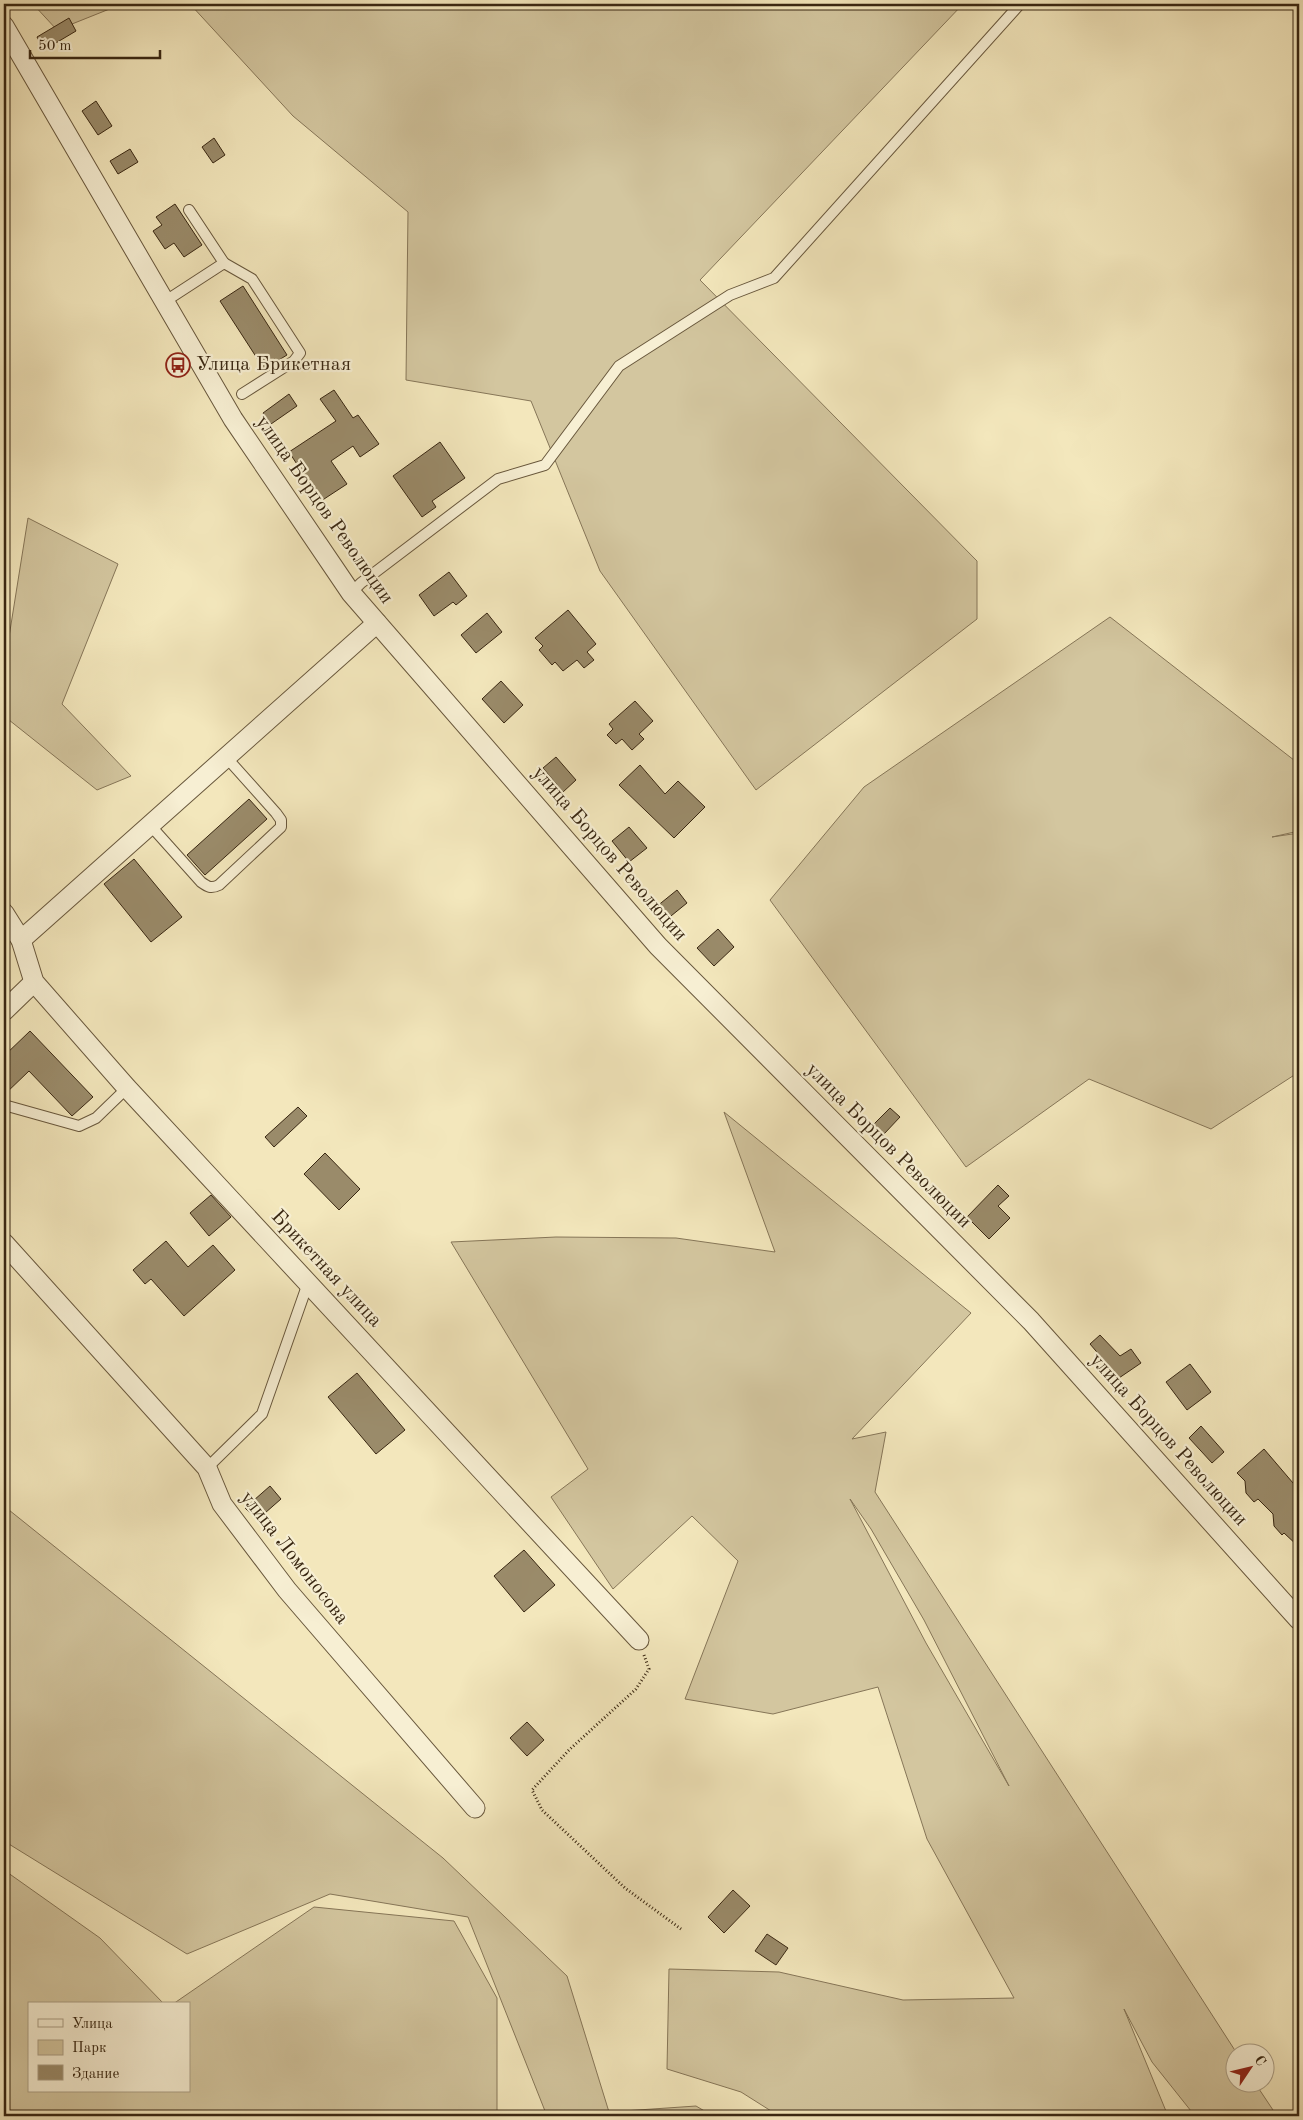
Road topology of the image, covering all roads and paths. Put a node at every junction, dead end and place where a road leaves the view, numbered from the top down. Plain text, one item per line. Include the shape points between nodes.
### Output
1 (1020, 4) edge
2 (4, 26) edge
3 (189, 210) dead end
4 (224, 263) junction
5 (164, 302) junction
6 (242, 394) dead end
7 (351, 593) junction
8 (377, 623) junction
9 (226, 757) junction
10 (150, 826) junction
11 (4, 913) edge
12 (21, 940) junction
13 (34, 982) junction
14 (4, 1011) edge
15 (127, 1088) junction
16 (4, 1105) edge
17 (4, 1243) edge
18 (308, 1283) junction
19 (207, 1468) junction
20 (1299, 1620) edge
21 (639, 1640) joint
22 (475, 1808) dead end
23 (681, 1929) dead end

1 - 7 lane via 774,278 730,295 619,366 545,465 498,479
2 - 5 street, улица Борцов Революции
3 - 4 lane
4 - 5 lane
4 - 6 lane via 255,283 300,353 294,361
5 - 7 street, улица Борцов Революции via 233,419
7 - 8 street, улица Борцов Революции
8 - 9 street
8 - 20 street, улица Борцов Революции via 658,946 1031,1321
9 - 10 street
9 - 10 lane via 276,813 281,827 219,885 209,888 201,882
10 - 12 street
11 - 12 street, Брикетная улица
12 - 13 street, Брикетная улица
13 - 14 street
13 - 15 street, Брикетная улица
15 - 16 lane via 96,1118 79,1126
15 - 18 street, Брикетная улица
17 - 19 street, улица Ломоносова
18 - 19 lane via 262,1414
18 - 21 street, Брикетная улица
19 - 22 street, улица Ломоносова via 222,1504 287,1590
21 - 23 path via 649,1669 636,1689 569,1750 532,1790 542,1810 625,1888

